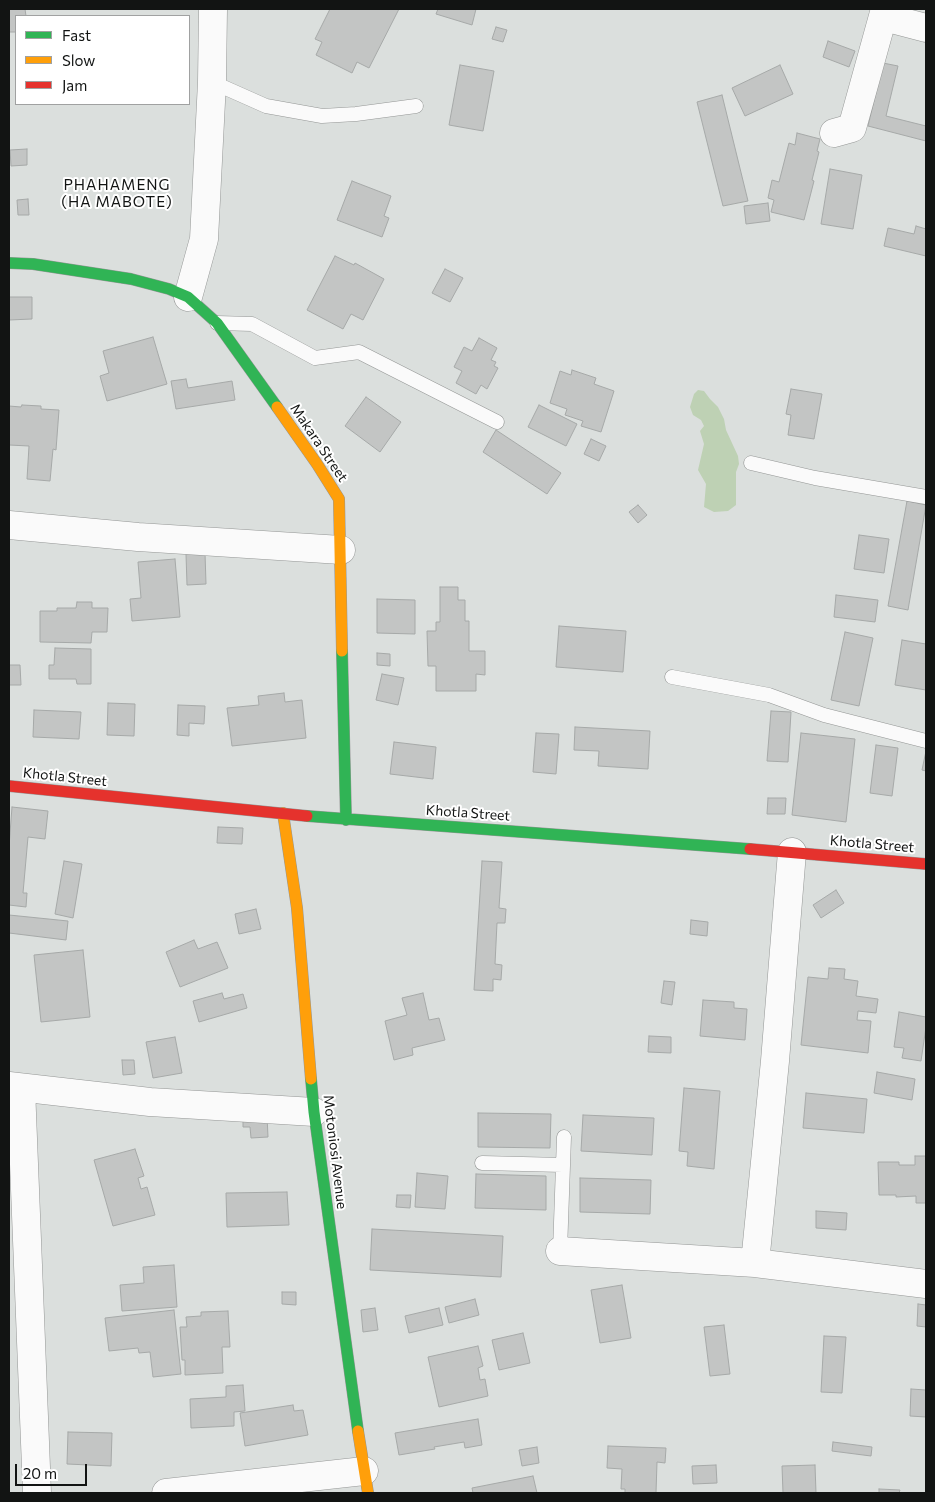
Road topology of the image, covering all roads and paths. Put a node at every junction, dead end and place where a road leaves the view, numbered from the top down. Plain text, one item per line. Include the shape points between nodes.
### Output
1 (213, 9) edge
2 (884, 13) edge
3 (926, 28) edge
4 (212, 82) junction
5 (416, 106) dead end
6 (834, 133) dead end
7 (9, 263) edge
8 (188, 297) junction
9 (218, 323) junction
10 (497, 422) dead end
11 (751, 463) dead end
12 (926, 497) edge
13 (9, 525) edge
14 (341, 550) junction
15 (672, 677) dead end
16 (926, 741) edge
17 (9, 786) edge
18 (283, 813) junction
19 (346, 820) junction
20 (792, 852) junction
21 (926, 864) edge
22 (15, 1087) edge
23 (314, 1112) junction
24 (564, 1137) dead end
25 (482, 1163) dead end
26 (563, 1165) junction
27 (560, 1251) joint
28 (755, 1263) junction
29 (926, 1284) edge
30 (366, 1482) edge
31 (37, 1493) edge
32 (166, 1493) edge

1 - 4 street
2 - 3 street
2 - 6 street via 852,128
4 - 5 lane via 266,106 322,116
4 - 8 street via 204,239
7 - 8 street, Makara Street via 130,280
8 - 9 street, Makara Street
9 - 10 lane via 252,324 315,358 359,352
9 - 14 street, Makara Street via 339,499
11 - 12 lane via 815,478
13 - 14 street
14 - 19 street, Makara Street
15 - 16 lane via 769,695 824,715
17 - 18 street, Khotla Street
18 - 19 street, Khotla Street
18 - 23 street, Motoniosi Avenue via 297,908
19 - 20 street, Khotla Street
20 - 21 street, Khotla Street
20 - 28 street
22 - 23 street via 150,1102
22 - 31 street
23 - 30 street, Motoniosi Avenue
24 - 26 lane
25 - 26 lane
26 - 27 lane
27 - 28 street
28 - 29 street
30 - 32 street

